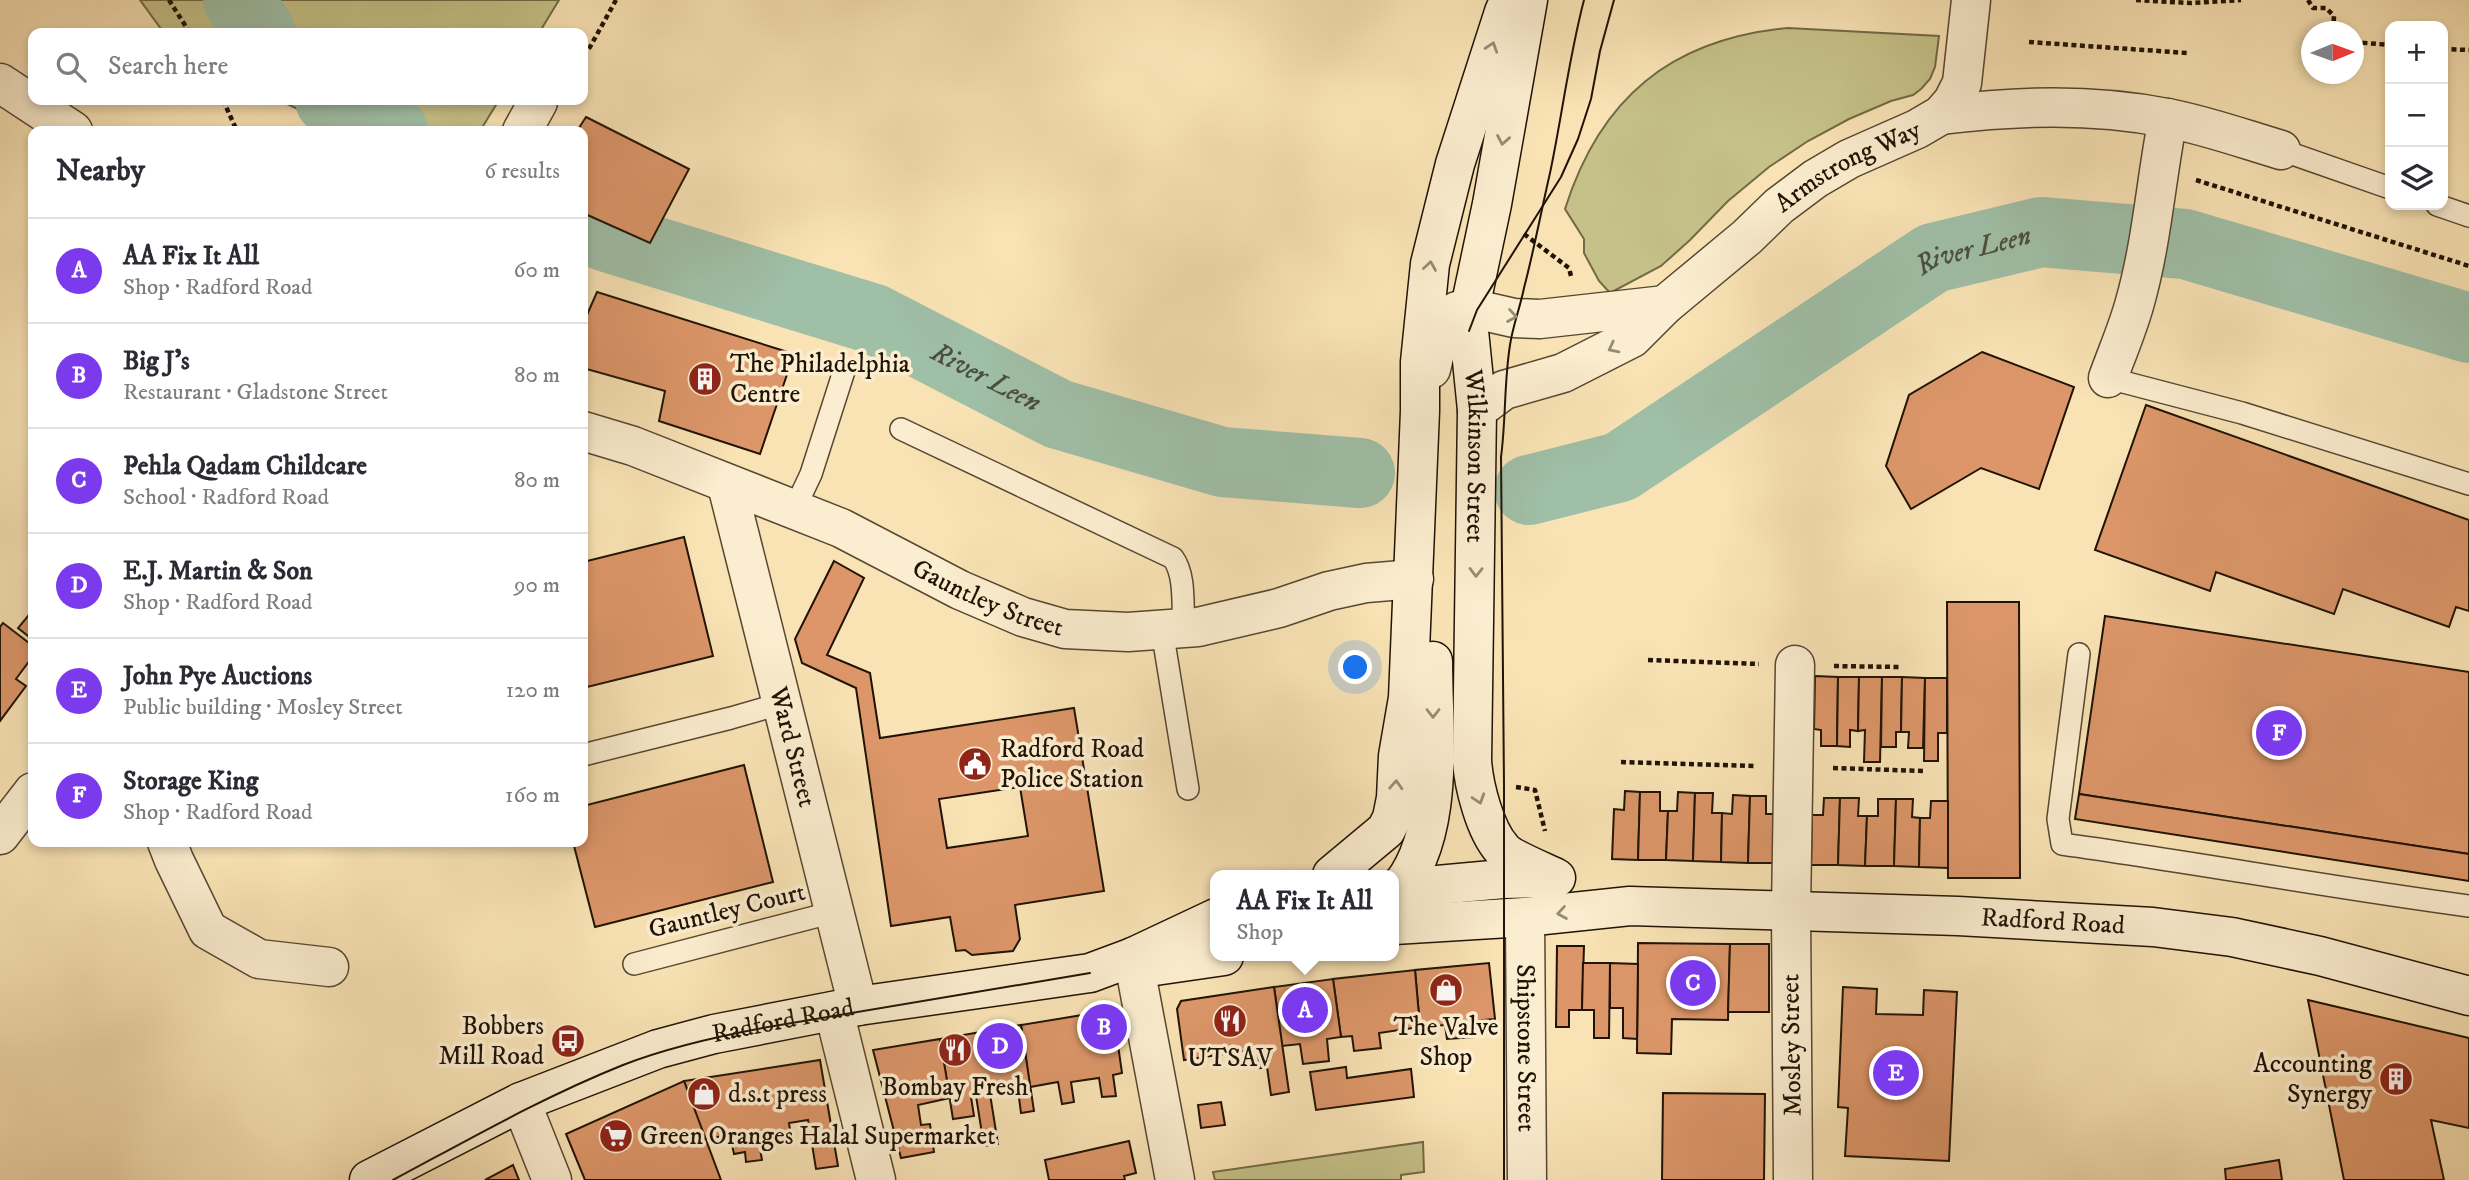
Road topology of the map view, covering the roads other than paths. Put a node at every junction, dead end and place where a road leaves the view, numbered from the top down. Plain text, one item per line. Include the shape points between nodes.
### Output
1 (1510, 0) edge
2 (1528, 0) edge
3 (1971, 0) edge
4 (0, 83) edge
5 (28, 101) edge
6 (33, 105) edge
7 (1941, 115) junction
8 (2168, 118) junction
9 (65, 126) edge
10 (2281, 150) joint
11 (2385, 186) edge
12 (2448, 209) edge
13 (2469, 216) edge
14 (1665, 305) junction
15 (1469, 320) junction
16 (844, 371) dead end
17 (2108, 378) joint
18 (1477, 410) junction
19 (1420, 411) junction
20 (901, 429) dead end
21 (588, 432) edge
22 (2469, 484) edge
23 (727, 485) junction
24 (794, 510) junction
25 (1414, 579) junction
26 (1173, 629) junction
27 (2079, 654) dead end
28 (1795, 665) dead end
29 (783, 703) junction
30 (588, 754) edge
31 (1188, 789) dead end
32 (28, 799) edge
33 (1386, 830) junction
34 (0, 835) edge
35 (169, 847) edge
36 (1338, 870) edge
37 (1390, 870) edge
38 (1556, 878) junction
39 (1399, 879) edge
40 (1399, 885) edge
41 (1399, 889) edge
42 (1630, 905) junction
43 (2469, 906) edge
44 (1791, 911) junction
45 (834, 912) junction
46 (1525, 918) junction
47 (1210, 921) edge
48 (1456, 921) junction
49 (1399, 925) edge
50 (1210, 957) edge
51 (1134, 963) junction
52 (634, 964) dead end
53 (329, 968) dead end
54 (2469, 996) edge
55 (846, 1009) junction
56 (521, 1102) junction
57 (369, 1180) edge
58 (552, 1180) edge
59 (876, 1180) edge
60 (1175, 1180) edge
61 (1527, 1180) edge
62 (1793, 1180) edge

19 -> 1 street, Wilkinson Street via 1430,264 1455,164
2 -> 15 street, Wilkinson Street
3 - 7 street, Armstrong Way via 1962,83
4 - 5 street
6 - 9 street
7 - 8 street via 2011,107 2083,108
7 - 14 street, Armstrong Way via 1815,179
8 - 10 street
8 - 17 street via 2135,302
10 - 11 lane
12 - 13 lane
15 -> 14 street via 1577,317
14 -> 18 street, Armstrong Way via 1632,338 1563,373 1504,390
15 - 18 street, Wilkinson Street
15 - 19 street via 1457,311 1443,320
15 -> 39 street via 1444,408 1432,507 1431,812 1425,842
16 - 24 lane via 811,474
17 - 22 lane via 2242,413
18 -> 38 street, Wilkinson Street via 1473,780 1503,851
19 - 25 street, Wilkinson Street
20 - 26 lane via 1173,558 1180,575
21 - 23 street, Gauntley Street
23 - 24 street, Gauntley Street
23 - 29 street, Ward Street
24 - 26 street, Gauntley Street via 841,528 1023,617 1065,629
25 - 26 street, Gauntley Street via 1354,586 1234,620
33 -> 25 street, Wilkinson Street via 1396,798 1408,698
26 - 31 lane
27 - 43 lane via 2058,819 2062,844
28 - 44 street, Mosley Street
29 - 30 lane
29 - 45 street, Ward Street
32 - 34 street
33 - 36 street
33 - 37 street
35 - 53 street via 208,930 259,959
38 - 40 street, Radford Road
38 - 42 street, Radford Road
41 - 48 street, Radford Road via 1420,908
42 - 44 street, Radford Road
42 -> 46 street, Radford Road
44 - 54 street, Radford Road via 2035,920 2232,937
44 - 62 street, Mosley Street
45 - 52 lane, Gauntley Court
45 - 55 street, Ward Street
46 - 48 street, Radford Road
46 - 61 street, Shipstone Street
47 - 51 street
48 - 49 street, Radford Road
50 - 51 street, Radford Road
51 - 55 street, Radford Road
51 - 60 street
55 - 56 street, Radford Road via 658,1049
55 - 59 street, Ward Street
56 - 57 street, Radford Road
56 - 58 street

